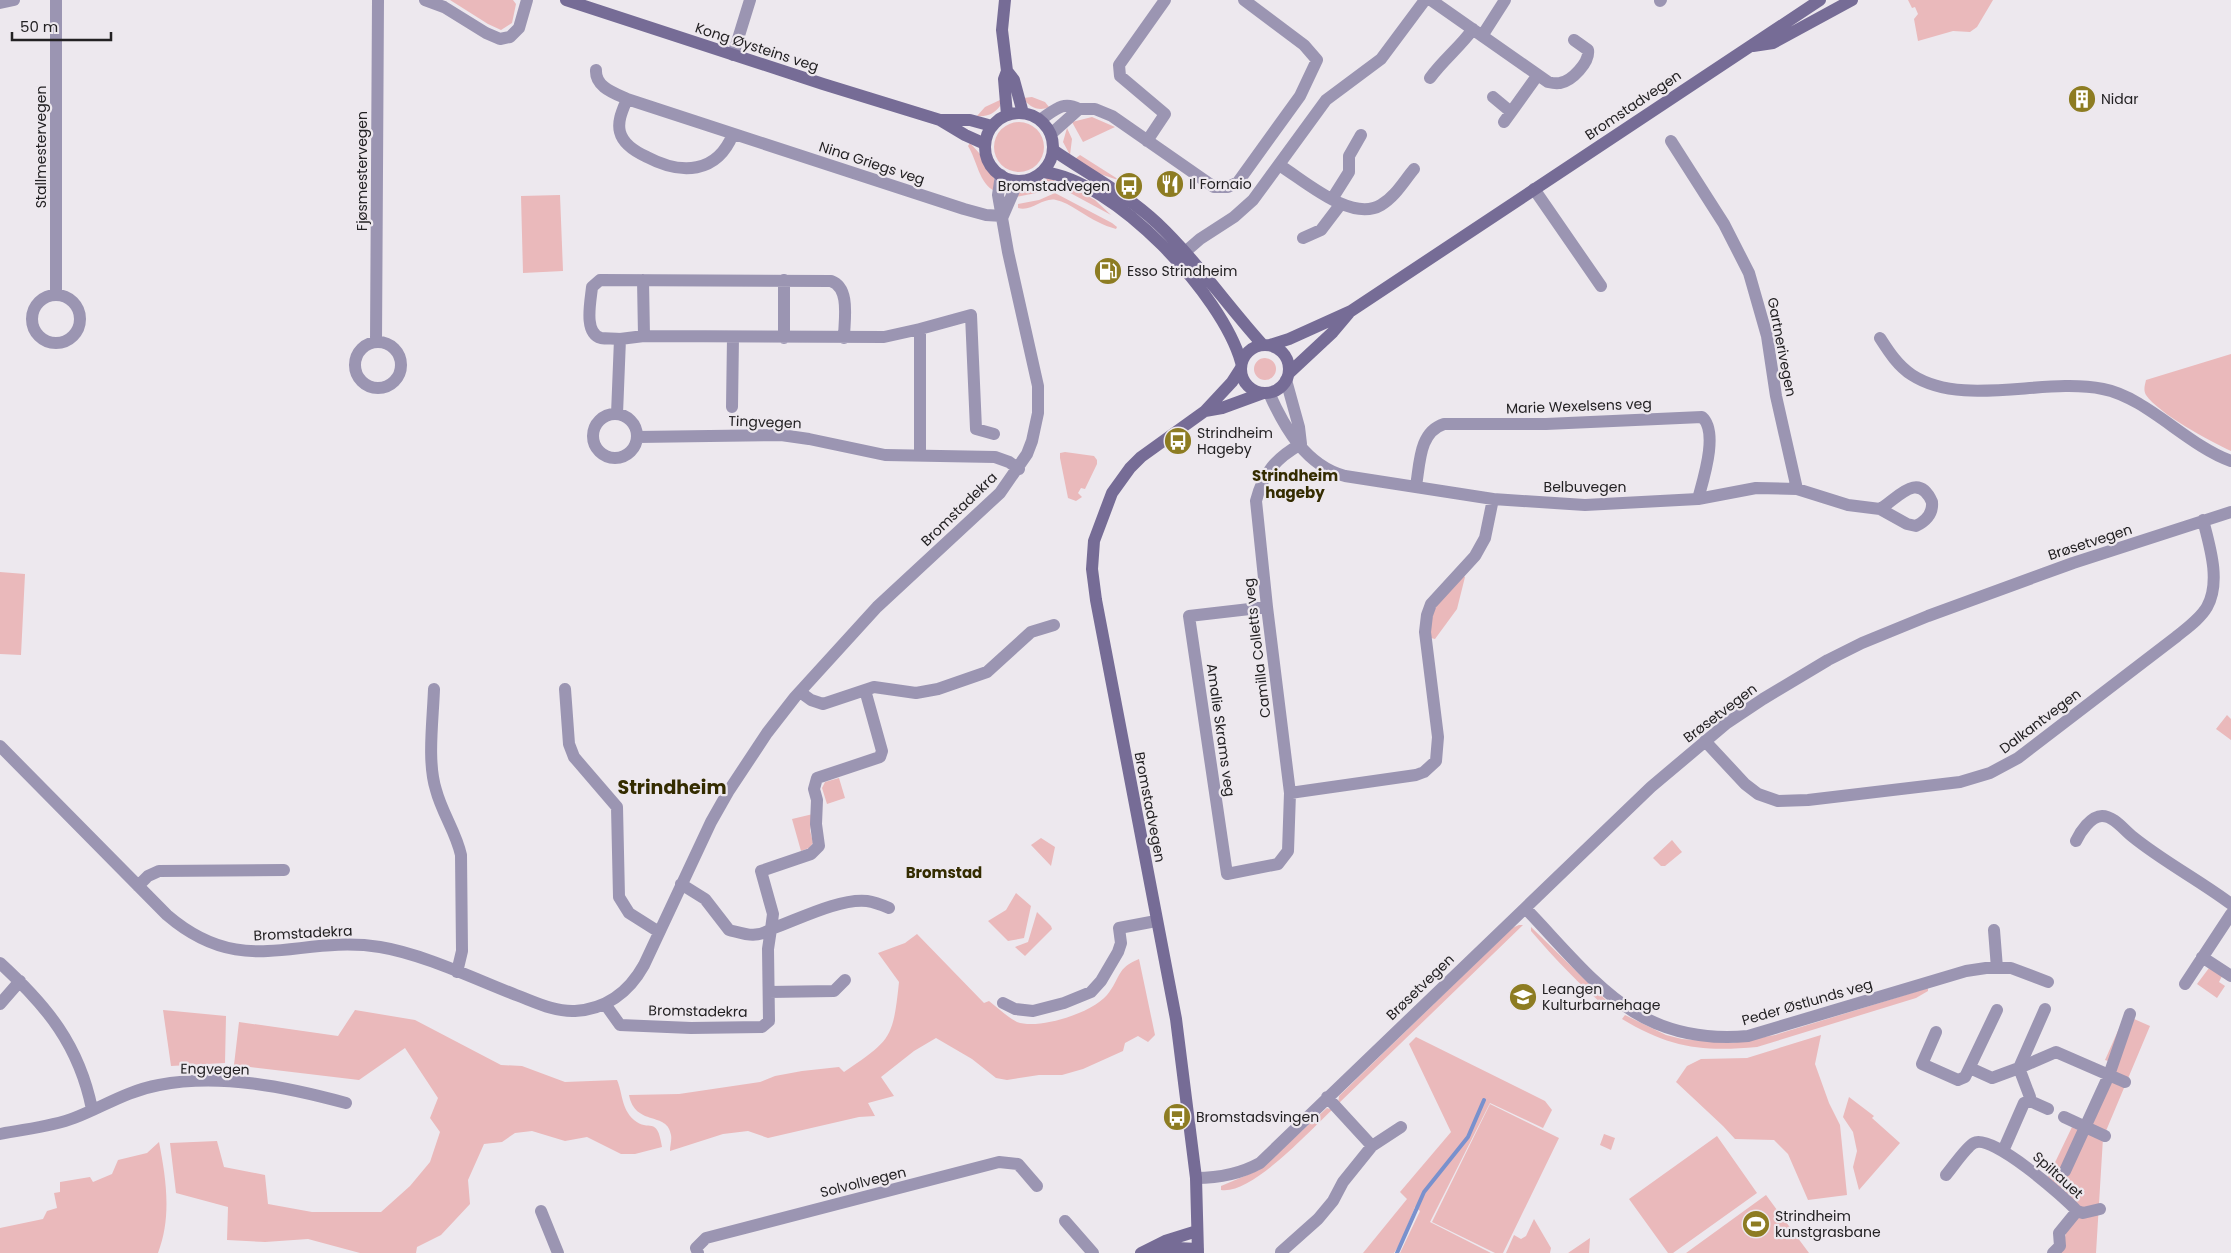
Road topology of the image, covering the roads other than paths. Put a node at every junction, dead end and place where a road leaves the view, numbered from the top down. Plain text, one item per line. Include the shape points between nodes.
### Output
1 (14, 0) edge
2 (56, 0) edge
3 (378, 0) edge
4 (426, 0) edge
5 (527, 0) edge
6 (566, 0) edge
7 (750, 0) edge
8 (1005, 0) edge
9 (1165, 0) edge
10 (1244, 0) edge
11 (1425, 0) edge
12 (1431, 0) edge
13 (1506, 0) edge
14 (1820, 0) edge
15 (1852, 0) edge
16 (0, 3) edge
17 (1477, 32) junction
18 (1574, 40) dead end
19 (1749, 47) junction
20 (734, 55) junction
21 (596, 70) dead end
22 (1007, 71) junction
23 (1537, 76) junction
24 (1430, 78) dead end
25 (1492, 97) dead end
26 (627, 98) junction
27 (1079, 109) junction
28 (1511, 112) junction
29 (1023, 113) junction
30 (1007, 115) junction
31 (940, 120) junction
32 (1040, 120) junction
33 (1504, 122) dead end
34 (992, 126) junction
35 (732, 134) junction
36 (1051, 134) junction
37 (1361, 135) dead end
38 (1147, 141) junction
39 (1671, 141) dead end
40 (986, 144) junction
41 (1054, 150) junction
42 (1279, 165) junction
43 (1414, 169) dead end
44 (1043, 172) junction
45 (1001, 175) junction
46 (1018, 181) junction
47 (1534, 189) junction
48 (1336, 202) junction
49 (1003, 216) junction
50 (1304, 238) dead end
51 (1186, 252) junction
52 (644, 280) junction
53 (784, 280) junction
54 (1601, 286) dead end
55 (56, 295) dead end
56 (1351, 311) junction
57 (920, 329) junction
58 (644, 336) junction
59 (733, 337) junction
60 (784, 338) junction
61 (844, 338) junction
62 (1880, 338) dead end
63 (620, 339) junction
64 (376, 342) dead end
65 (1266, 345) junction
66 (1241, 365) junction
67 (1287, 377) junction
68 (1266, 393) junction
69 (732, 407) dead end
70 (1205, 411) junction
71 (618, 414) junction
72 (994, 434) dead end
73 (637, 437) junction
74 (1301, 444) junction
75 (920, 455) junction
76 (2231, 461) edge
77 (1019, 469) junction
78 (1416, 486) junction
79 (1798, 489) junction
80 (1493, 499) junction
81 (1698, 499) junction
82 (1880, 509) dead end
83 (2231, 512) edge
84 (2203, 520) junction
85 (1267, 608) junction
86 (1054, 625) dead end
87 (434, 689) dead end
88 (565, 689) dead end
89 (865, 690) junction
90 (800, 692) junction
91 (1705, 741) junction
92 (0, 746) edge
93 (1290, 793) junction
94 (2076, 841) dead end
95 (1278, 864) joint
96 (284, 870) dead end
97 (681, 884) junction
98 (138, 886) junction
99 (2231, 904) edge
100 (889, 908) dead end
101 (1526, 909) junction
102 (2231, 914) edge
103 (1156, 921) junction
104 (771, 930) junction
105 (1994, 930) dead end
106 (659, 932) junction
107 (2202, 957) junction
108 (0, 963) edge
109 (1997, 968) junction
110 (457, 972) junction
111 (2231, 976) edge
112 (845, 980) dead end
113 (20, 981) junction
114 (2048, 982) dead end
115 (2185, 984) dead end
116 (769, 992) junction
117 (1003, 1003) dead end
118 (0, 1004) edge
119 (605, 1004) junction
120 (2045, 1009) dead end
121 (1997, 1010) dead end
122 (2130, 1014) dead end
123 (1936, 1032) dead end
124 (1970, 1068) junction
125 (2019, 1068) junction
126 (2109, 1075) junction
127 (2125, 1082) dead end
128 (1327, 1098) junction
129 (2030, 1100) junction
130 (346, 1103) dead end
131 (92, 1109) junction
132 (2048, 1109) dead end
133 (2064, 1117) dead end
134 (1401, 1126) dead end
135 (2086, 1127) junction
136 (0, 1134) edge
137 (2105, 1136) dead end
138 (1372, 1146) junction
139 (2003, 1151) junction
140 (2065, 1171) dead end
141 (1946, 1175) dead end
142 (1196, 1178) junction
143 (1037, 1186) dead end
144 (2100, 1208) dead end
145 (541, 1211) dead end
146 (2077, 1211) junction
147 (1065, 1222) dead end
148 (1197, 1231) junction
149 (1154, 1247) junction
150 (1198, 1251) edge
151 (1281, 1252) edge
152 (558, 1253) edge
153 (698, 1253) edge
154 (1093, 1253) edge
155 (1141, 1253) edge
156 (2053, 1253) edge

1 - 16 street
2 - 55 street, Stallmestervegen
3 - 64 street, Fjøsmestervegen
4 - 5 street via 500,39 519,28
6 - 20 main road, Kong Øysteins veg
7 - 20 street
8 - 22 main road via 1002,30
9 - 38 street via 1120,65 1120,76 1165,114
10 - 38 street via 1304,45 1317,60 1300,96 1243,176 1228,187 1214,187
11 - 42 street via 1381,59 1326,100
12 - 17 street
13 - 17 street
14 - 19 main road, Bromstadvegen
15 - 19 main road, Bromstadvegen via 1773,43
17 - 23 street
17 - 24 street via 1444,60
18 - 23 street via 1589,52 1575,75 1556,84
19 - 47 main road, Bromstadvegen
20 - 31 main road, Kong Øysteins veg
21 - 26 street, Nina Griegs veg via 597,79 606,88
22 - 29 main road via 1014,80
22 - 30 main road via 1004,79
23 - 28 street
25 - 28 street
26 - 35 street, Nina Griegs veg
26 - 35 street via 619,124 622,139 643,156 670,168 691,169 710,162 724,151
27 - 32 street via 1070,104 1062,106
27 - 36 street
27 - 38 street via 1086,107 1103,112
28 - 33 street
29 - 30 main road
29 - 32 main road
30 - 34 main road
31 - 34 main road, Kong Øysteins veg via 970,120
31 - 40 main road, Kong Øysteins veg
32 - 36 main road
34 - 40 main road
35 - 49 street, Nina Griegs veg via 964,209
36 - 41 main road
37 - 48 street via 1349,156 1349,172
39 - 79 street, Gartnerivegen via 1724,224 1749,273 1767,336 1776,396
40 - 45 main road via 990,163
41 - 44 main road
41 - 51 main road via 1136,205
42 - 48 street
42 - 51 street via 1243,209
43 - 48 street via 1393,195 1378,207 1362,209
44 - 46 main road
44 - 66 main road via 1063,177 1098,195 1160,243 1184,267 1210,302 1232,337
45 - 46 main road
45 - 49 street, Bromstadekra via 998,195
46 - 49 street
47 - 54 street
47 - 56 main road, Bromstadvegen
48 - 50 street via 1321,230
49 - 77 street, Bromstadekra via 1039,399 1032,441
51 - 65 main road
52 - 53 street
52 - 58 street
52 - 63 street via 600,280 592,287 589,325 600,338
53 - 60 street
53 - 61 street via 831,281 837,284 844,296
56 - 65 main road, Bromstadvegen via 1289,339
56 - 67 main road, Bromstadvegen
57 - 61 street via 884,337
57 - 72 street via 971,315 976,428
57 - 75 street
58 - 59 street
58 - 63 street
59 - 60 street
59 - 69 street, Tingvegen
60 - 61 street
62 - 76 street via 1897,363 1928,383 1946,389 1968,390 2080,386 2104,389 2132,401 2211,453
63 - 71 street
65 - 66 main road via 1249,350
65 - 67 main road via 1283,352 1287,358
66 - 68 main road via 1246,384 1257,392
66 - 70 main road, Bromstadvegen via 1232,382
67 - 68 main road via 1282,386
67 - 74 street
68 - 70 main road, Bromstadvegen
68 - 74 street, Belbuvegen
70 - 103 main road, Bromstadvegen via 1130,468 1112,493 1094,541 1092,569 1096,600
71 - 73 street via 631,421
71 - 73 street via 607,416 595,428 595,445 600,452 612,457 624,456 631,452
73 - 75 street, Tingvegen via 781,435 871,453
74 - 78 street, Belbuvegen via 1316,463 1335,473
74 - 85 street, Camilla Colletts veg via 1268,470 1256,501
75 - 77 street, Tingvegen via 995,457
77 - 90 street, Bromstadekra via 1000,493 877,607
78 - 80 street, Belbuvegen
78 - 81 street, Marie Wexelsens veg via 1422,451 1430,430 1444,424 1546,424 1702,417 1709,436 1709,451
79 - 81 street, Belbuvegen via 1756,488
79 - 82 street, Belbuvegen via 1848,506
80 - 81 street, Belbuvegen via 1585,505
80 - 93 street via 1485,538 1475,556 1438,594 1427,615 1425,632 1438,738 1436,762 1416,775
83 - 84 street, Brøsetvegen
84 - 91 street, Brøsetvegen via 2006,586 1862,643 1794,679
84 - 91 street, Dalkantvegen via 2214,588 2200,616 2018,758 1990,773 1960,782 1778,801 1758,794 1745,784
85 - 93 street, Camilla Colletts veg
85 - 95 street, Amalie Skrams veg via 1188,616 1227,874
86 - 89 street via 1031,632 993,667 978,676 926,692 885,688
87 - 110 street via 433,780 461,855 462,951
88 - 106 street via 574,758 617,807 619,897 629,912
89 - 90 street via 829,704 811,700
89 - 104 street, Bromstadekra via 882,754 877,760 821,776 814,782 817,850 761,871 773,914
90 - 97 street, Bromstadekra via 767,733 728,792
91 - 101 street, Brøsetvegen via 1644,794
92 - 98 street, Bromstadekra
93 - 95 street, Camilla Colletts veg via 1288,851
94 - 99 street via 2079,833 2095,817 2112,818 2151,852
96 - 98 street via 159,871
97 - 104 street via 705,899 729,930 755,937
97 - 106 street, Bromstadekra
98 - 110 street, Bromstadekra via 194,936 225,948 255,952 361,945 399,951
100 - 104 street via 855,901
101 - 109 street, Peder Østlunds veg via 1608,995 1645,1019 1692,1035 1748,1036 1966,971
101 - 128 street, Brøsetvegen
102 - 107 street
103 - 117 street via 1119,928 1121,943 1118,952 1096,988 1082,997 1033,1011 1015,1009
103 - 142 main road, Bromstadvegen via 1176,1019
104 - 116 street, Bromstadekra
105 - 109 street
106 - 119 street, Bromstadekra via 638,976
107 - 111 street
107 - 115 street
108 - 113 street
109 - 114 street, Peder Østlunds veg via 2011,968
110 - 119 street, Bromstadekra via 562,1010 590,1009
112 - 116 street via 834,991
113 - 118 street
113 - 131 street via 67,1038 85,1078
116 - 119 street, Bromstadekra via 769,1021 762,1027 620,1025
120 - 125 street
121 - 124 street
122 - 126 street, Spiltauet
123 - 124 street via 1922,1064 1958,1080 1965,1077
124 - 125 street via 1992,1078
125 - 126 street via 2056,1052
125 - 129 street
126 - 127 street
126 - 135 street, Spiltauet
128 - 138 street
128 - 142 street, Brøsetvegen via 1260,1163 1237,1173
129 - 132 street
129 - 139 street via 2024,1103
130 - 131 street, Engvegen via 261,1085 191,1081 149,1087
131 - 136 street, Engvegen via 64,1122
133 - 135 street
134 - 138 street
135 - 137 street
135 - 140 street, Spiltauet
138 - 151 street via 1318,1219
139 - 141 street, Spiltauet via 1980,1141 1973,1143
139 - 146 street, Spiltauet via 2020,1161
142 - 148 main road, Bromstadvegen
143 - 153 street, Solvollvegen via 1018,1164 999,1162 706,1238 696,1248
144 - 146 street via 2083,1213
145 - 152 street
146 - 156 street, Spiltauet via 2059,1233 2060,1246
147 - 154 street
148 - 149 main road
148 - 150 main road, Bromstadvegen
149 - 150 main road
149 - 155 main road

